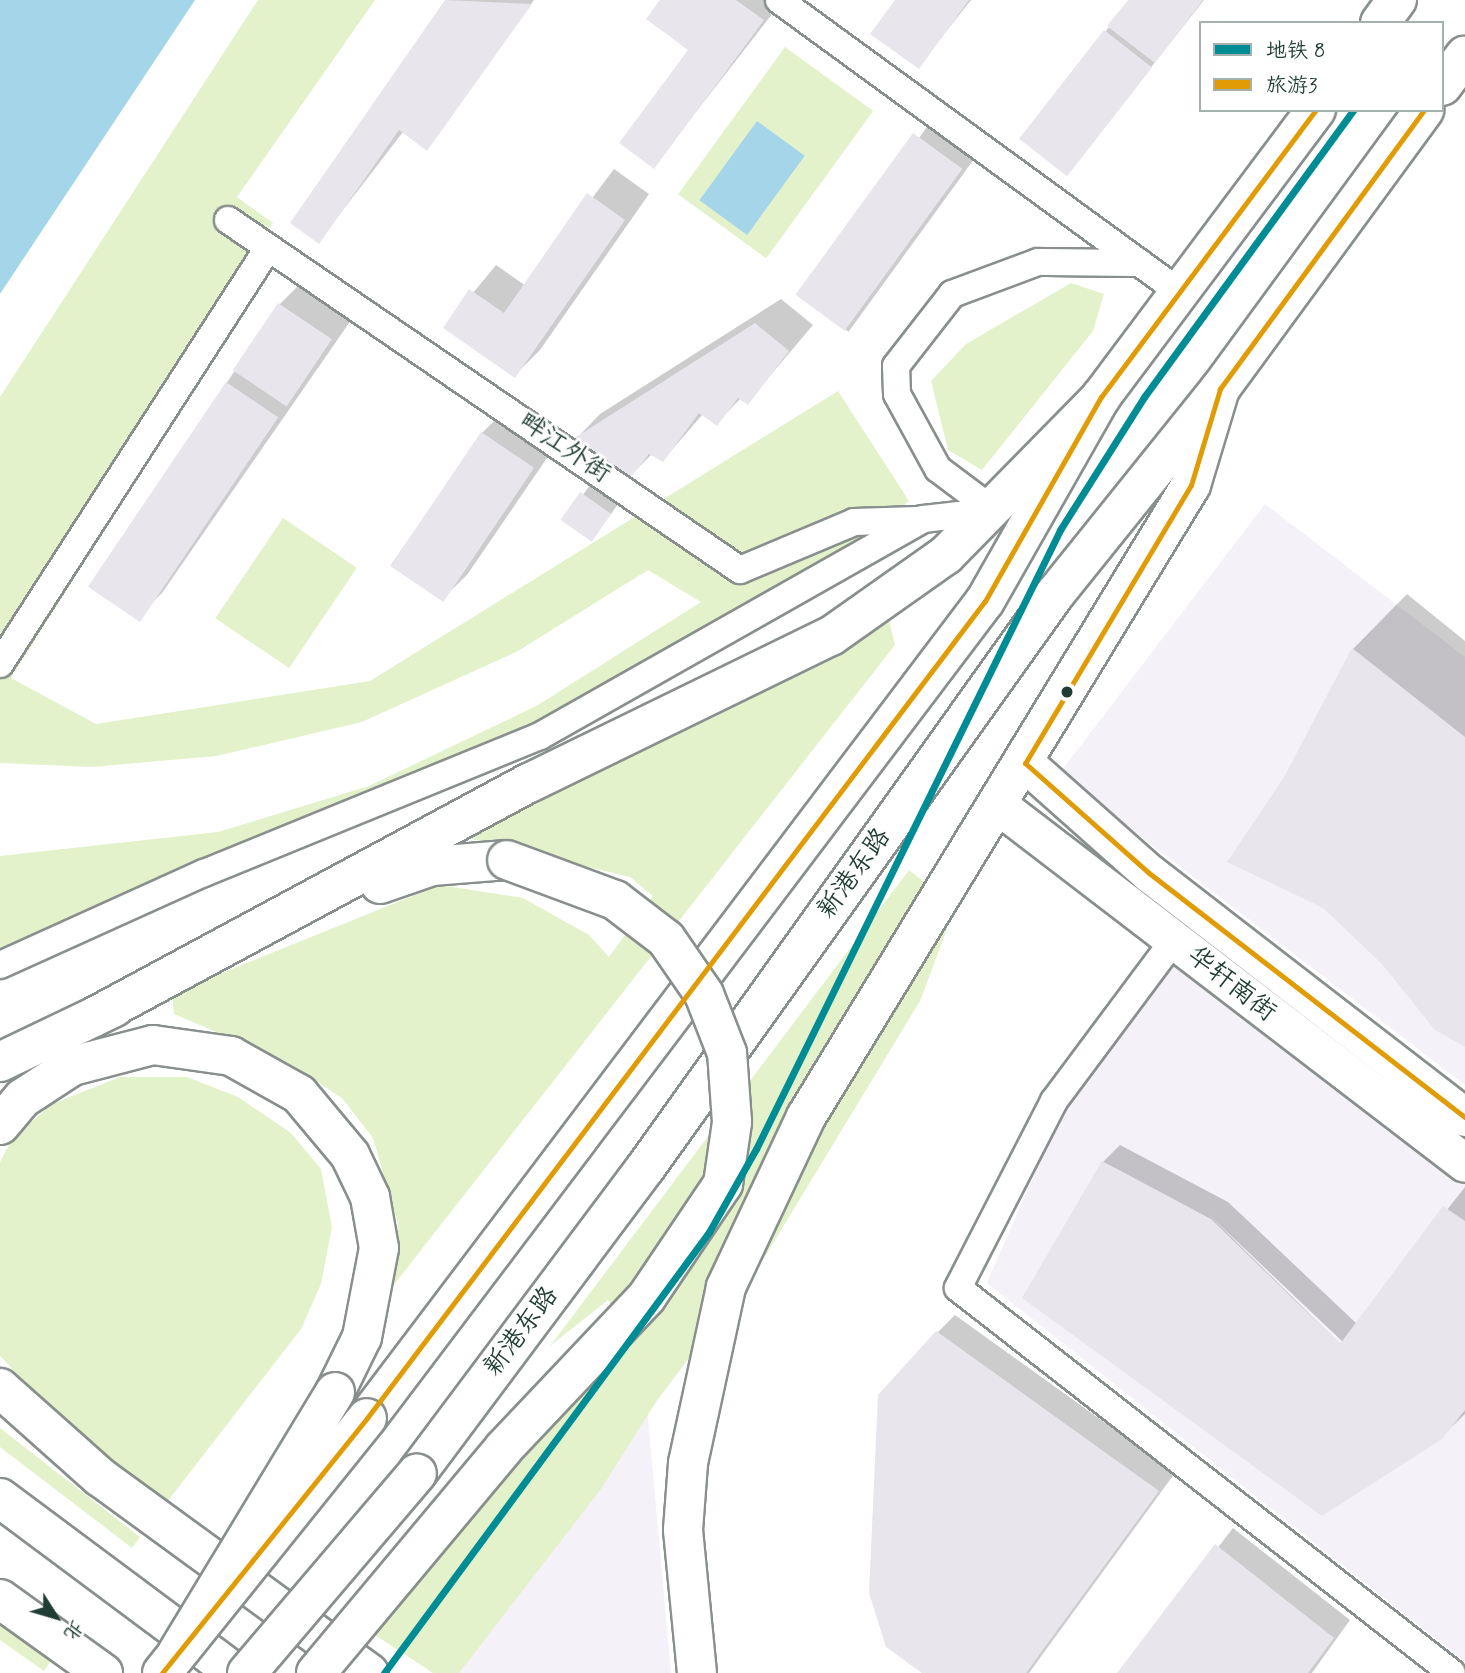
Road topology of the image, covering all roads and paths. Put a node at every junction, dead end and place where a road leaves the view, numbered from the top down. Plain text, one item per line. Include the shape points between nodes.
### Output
1 (779, 0) edge
2 (1465, 55) edge
3 (1444, 83) edge
4 (1315, 112) edge
5 (1423, 112) edge
6 (228, 220) dead end
7 (268, 248) junction
8 (1140, 263) junction
9 (1181, 293) junction
10 (1220, 389) junction
11 (1101, 397) junction
12 (994, 511) junction
13 (923, 519) junction
14 (0, 664) edge
15 (1025, 763) junction
16 (998, 805) junction
17 (1174, 940) junction
18 (0, 965) edge
19 (94, 1017) junction
20 (0, 1062) edge
21 (1465, 1117) edge
22 (0, 1125) edge
23 (1465, 1163) edge
24 (0, 1388) edge
25 (417, 1473) junction
26 (0, 1498) edge
27 (0, 1599) edge
28 (166, 1666) edge
29 (103, 1673) edge
30 (235, 1673) edge
31 (247, 1673) edge
32 (273, 1673) edge
33 (316, 1673) edge
34 (369, 1673) edge
35 (697, 1673) edge
36 (1452, 1673) edge

1 - 8 street
2 - 3 main road
4 - 9 main road
5 - 10 main road, 新港东路
6 - 7 street, 畔江外街
7 - 13 street, 畔江外街 via 740,570 854,522
7 - 14 street
8 - 9 street
8 - 12 street via 1038,262 952,294 896,366 897,394 938,469
9 - 11 main road
10 - 15 main road via 1191,485
10 - 25 main road, 新港东路 via 1055,594 646,1167
11 - 12 main road
11 - 28 main road, bridge via 985,601 367,1418
12 - 13 street
12 - 19 main road via 946,555 831,636 529,783
13 - 18 street via 540,736 204,873
15 - 16 main road
15 - 21 street, 华轩南街 via 1149,873
16 - 17 street, 华轩南街
16 - 35 main road via 806,1117 726,1287 688,1463 683,1530
17 - 23 street, 华轩南街
17 - 36 street via 1054,1101 958,1288
19 - 20 main road
19 - 33 main road, bridge via 397,876 507,860 615,900 666,939 704,994 727,1053 732,1122 723,1184 646,1298 504,1448
22 - 28 main road, bridge via 23,1098 72,1066 153,1045 231,1056 299,1094 350,1155 370,1197 379,1248 362,1337 335,1392
24 - 34 main road via 100,1477
25 - 31 main road, bridge
25 - 32 main road, bridge
26 - 30 main road
27 - 29 main road

